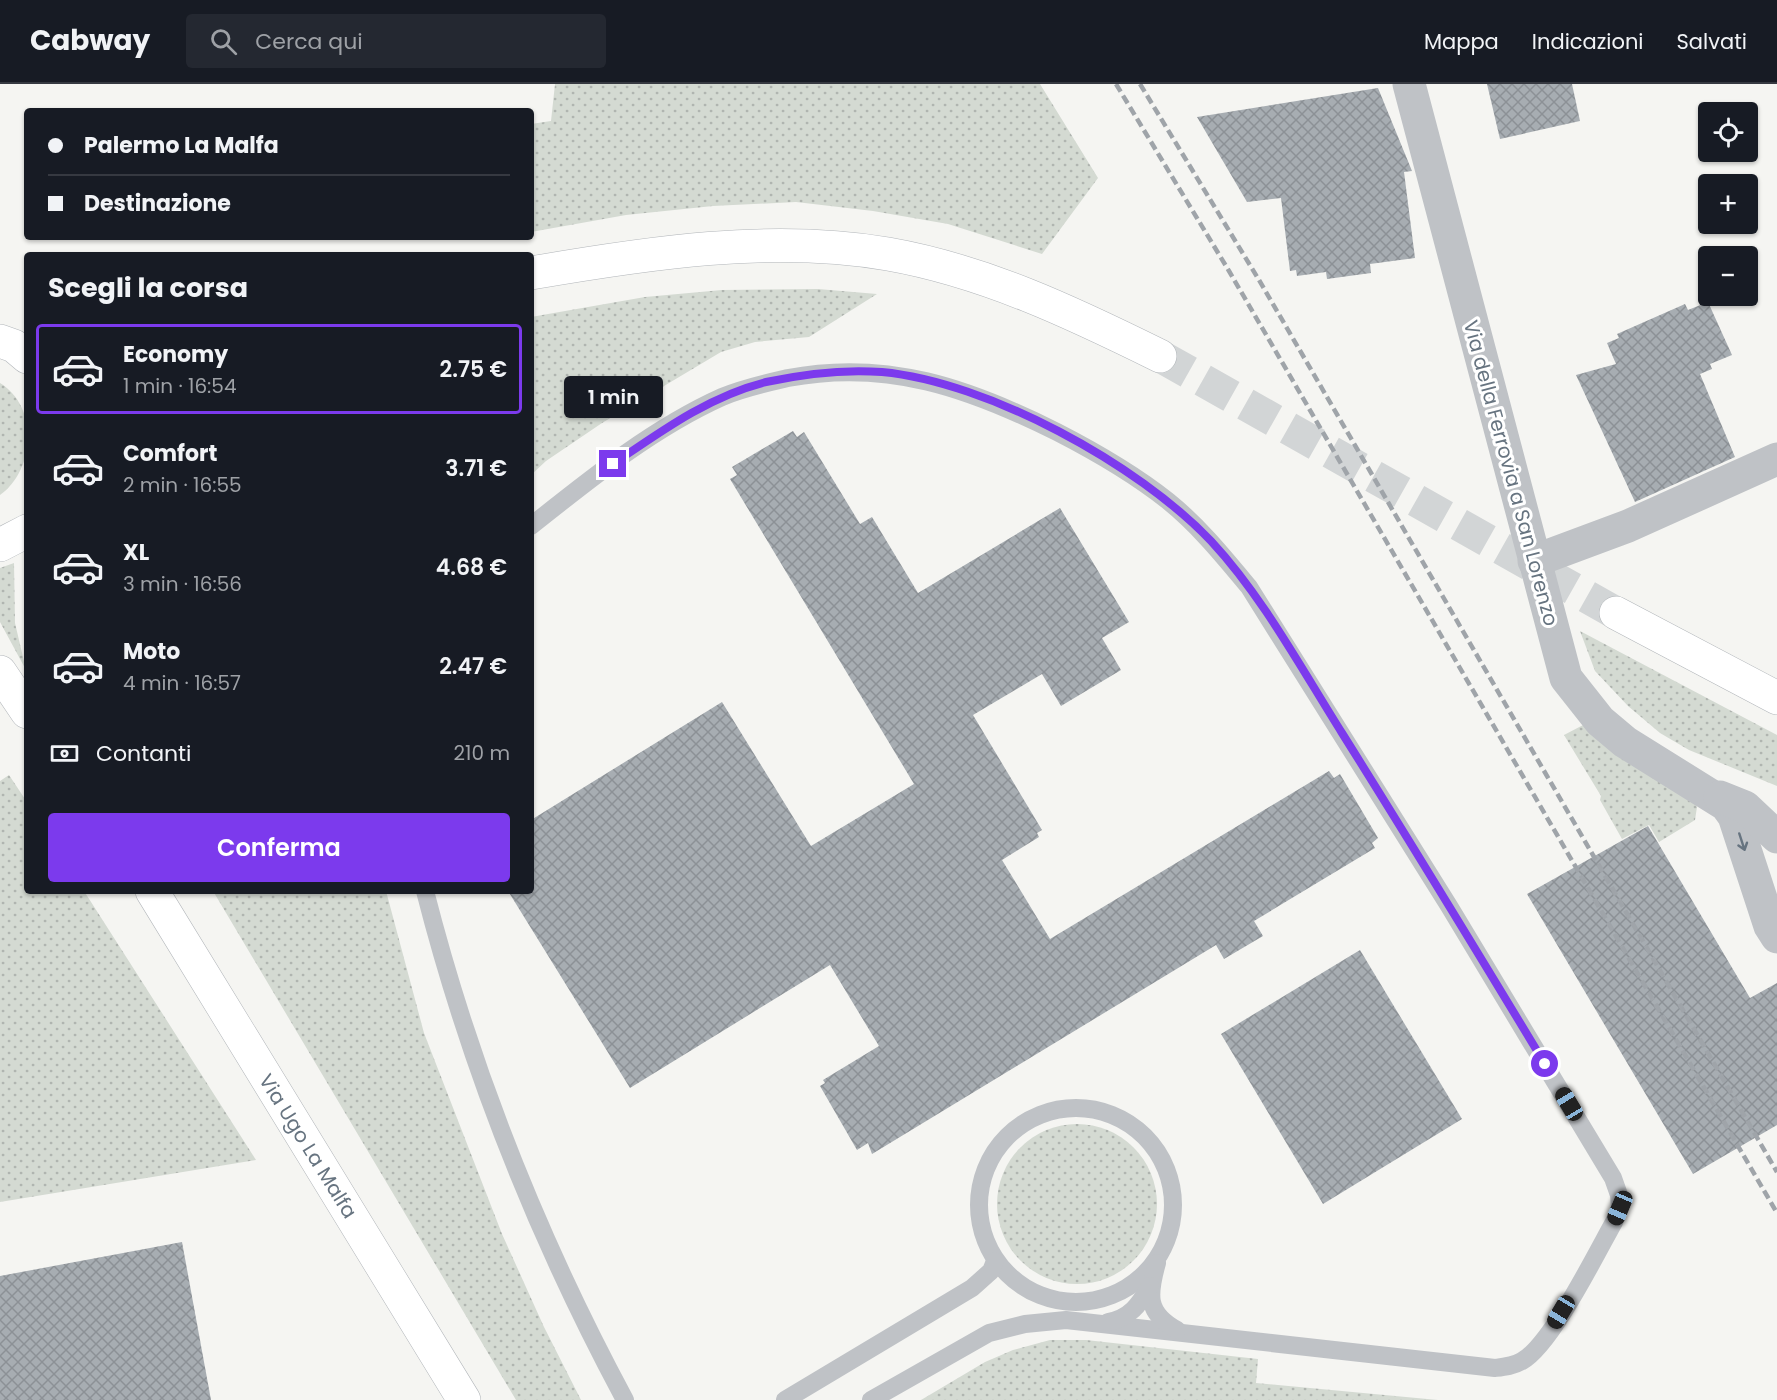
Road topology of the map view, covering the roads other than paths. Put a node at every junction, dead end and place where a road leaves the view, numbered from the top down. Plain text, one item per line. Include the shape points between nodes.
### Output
1 (1409, 84) edge
2 (534, 273) edge
3 (1160, 357) tunnel mouth
4 (1777, 459) edge
5 (534, 524) edge
6 (24, 533) edge
7 (0, 546) edge
8 (1534, 561) junction
9 (1616, 613) tunnel mouth
10 (0, 672) edge
11 (1777, 698) edge
12 (24, 708) edge
13 (1712, 795) junction
14 (1777, 837) edge
15 (154, 894) edge
16 (425, 894) edge
17 (1777, 938) edge
18 (1158, 1259) junction
19 (995, 1261) junction
20 (1150, 1286) junction
21 (1103, 1323) junction
22 (1179, 1331) junction
23 (465, 1400) edge
24 (625, 1400) edge
25 (785, 1400) edge
26 (871, 1400) edge

1 - 8 street, Via della Ferrovia a San Lorenzo
2 - 3 street via 751,247 819,246 889,254 961,272 1032,296
4 - 8 street via 1619,529
5 - 22 lane via 594,476 723,397 764,383 817,373 881,372 969,393 1012,410 1114,463 1177,509 1210,540 1249,587 1569,1104 1612,1178 1620,1208 1544,1341 1522,1361 1508,1367
6 - 7 street
8 - 13 street, Via della Ferrovia a San Lorenzo via 1560,661 1566,678 1580,697 1600,722 1625,742
9 - 11 street
10 - 12 street
13 - 14 street via 1745,807
13 -> 17 street via 1734,816
15 - 23 street, Via Ugo La Malfa
16 - 24 lane via 441,952 527,1192 581,1317
18 - 19 lane via 1141,1279 1119,1293 1093,1301 1067,1302 1041,1296 1016,1281
18 - 19 lane via 1170,1235 1174,1208 1171,1182 1162,1158 1124,1120 1097,1110 1068,1108 1040,1114 1014,1129 995,1151 982,1177 978,1206
18 - 20 lane
19 - 25 lane via 991,1271 972,1288
20 - 21 lane via 1131,1313
20 - 22 lane via 1152,1305 1161,1322
21 - 22 lane
21 - 26 lane via 1066,1320 989,1333

